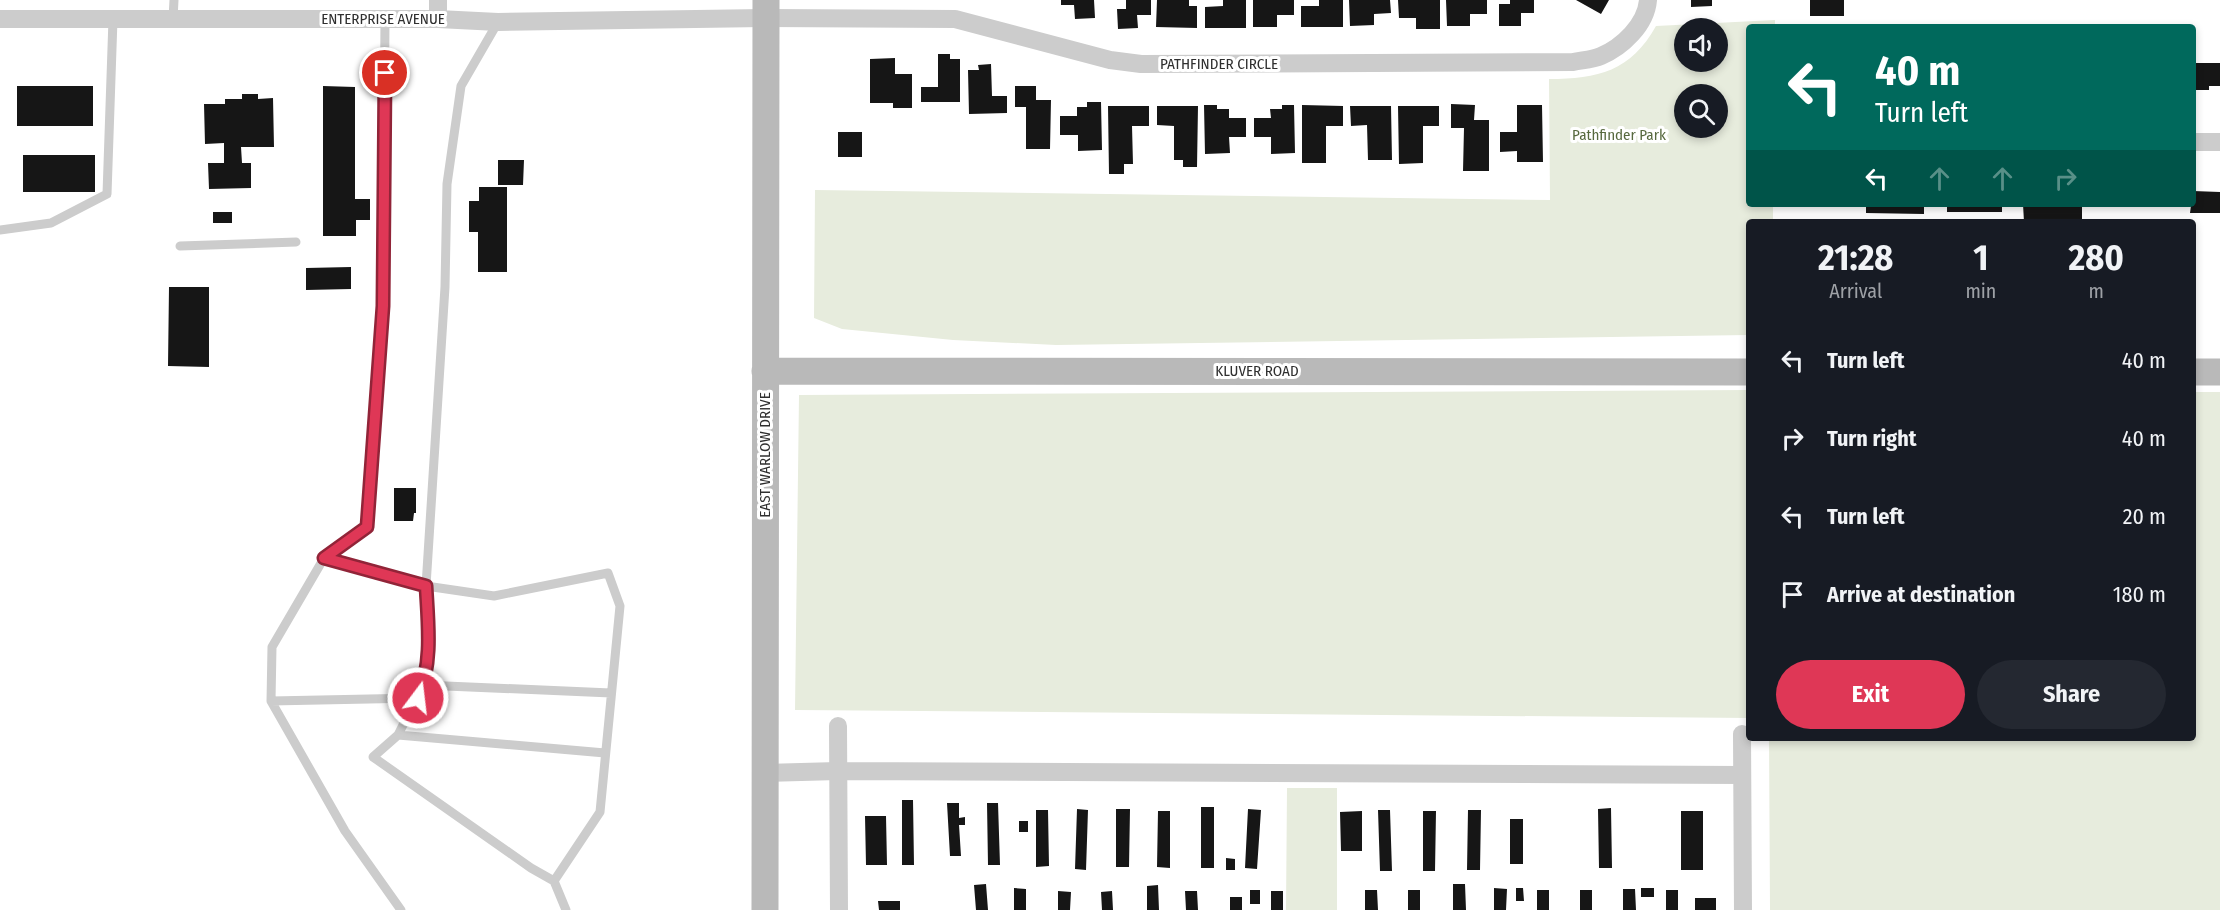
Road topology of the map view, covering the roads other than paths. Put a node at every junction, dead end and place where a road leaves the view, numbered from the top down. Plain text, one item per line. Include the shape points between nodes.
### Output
1 (174, 0) edge
2 (438, 0) edge
3 (1648, 0) edge
4 (766, 9) edge
5 (0, 19) edge
6 (113, 19) junction
7 (173, 19) junction
8 (385, 19) junction
9 (438, 19) junction
10 (498, 22) junction
11 (2196, 141) edge
12 (2220, 141) edge
13 (0, 230) edge
14 (296, 242) dead end
15 (180, 246) dead end
16 (765, 371) junction
17 (1746, 372) edge
18 (2196, 372) edge
19 (2220, 372) edge
20 (324, 558) junction
21 (426, 586) junction
22 (423, 684) junction
23 (611, 693) junction
24 (418, 698) junction
25 (271, 701) junction
26 (838, 726) dead end
27 (1743, 734) dead end
28 (398, 735) junction
29 (605, 753) junction
30 (838, 771) junction
31 (765, 773) junction
32 (1743, 775) junction
33 (554, 880) junction
34 (401, 910) edge
35 (566, 910) edge
36 (765, 910) edge
37 (838, 910) edge
38 (1743, 910) edge

1 - 7 lane
2 - 9 street
3 - 4 street, PATHFINDER CIRCLE via 1636,28 1620,45 1599,57 1573,62 1142,64 1110,60 955,19
4 - 10 street, ENTERPRISE AVENUE
4 - 16 street, EAST WARLOW DRIVE
5 - 6 street, ENTERPRISE AVENUE
6 - 7 street, ENTERPRISE AVENUE
6 - 13 lane via 107,194 51,223
7 - 8 street, ENTERPRISE AVENUE
8 - 9 street, ENTERPRISE AVENUE
8 - 20 lane via 383,306 367,527
9 - 10 street, ENTERPRISE AVENUE
10 - 21 lane via 460,86 447,184 445,287
11 - 12 street
14 - 15 lane
16 - 17 street, KLUVER ROAD
16 - 31 street, EAST WARLOW DRIVE
18 - 19 street
20 - 21 lane
20 - 25 lane via 272,647
21 - 22 lane via 429,638
21 - 23 lane via 494,596 608,573 620,606
22 - 23 lane
22 - 24 lane
23 - 29 lane
24 - 25 lane
24 - 28 lane
25 - 34 lane via 345,831
26 - 30 street
27 - 32 street
28 - 29 lane
28 - 33 lane via 373,757 531,868
29 - 33 lane via 600,812
30 - 31 street
30 - 32 street
30 - 37 street
31 - 36 street, EAST WARLOW DRIVE
32 - 38 street
33 - 35 lane

